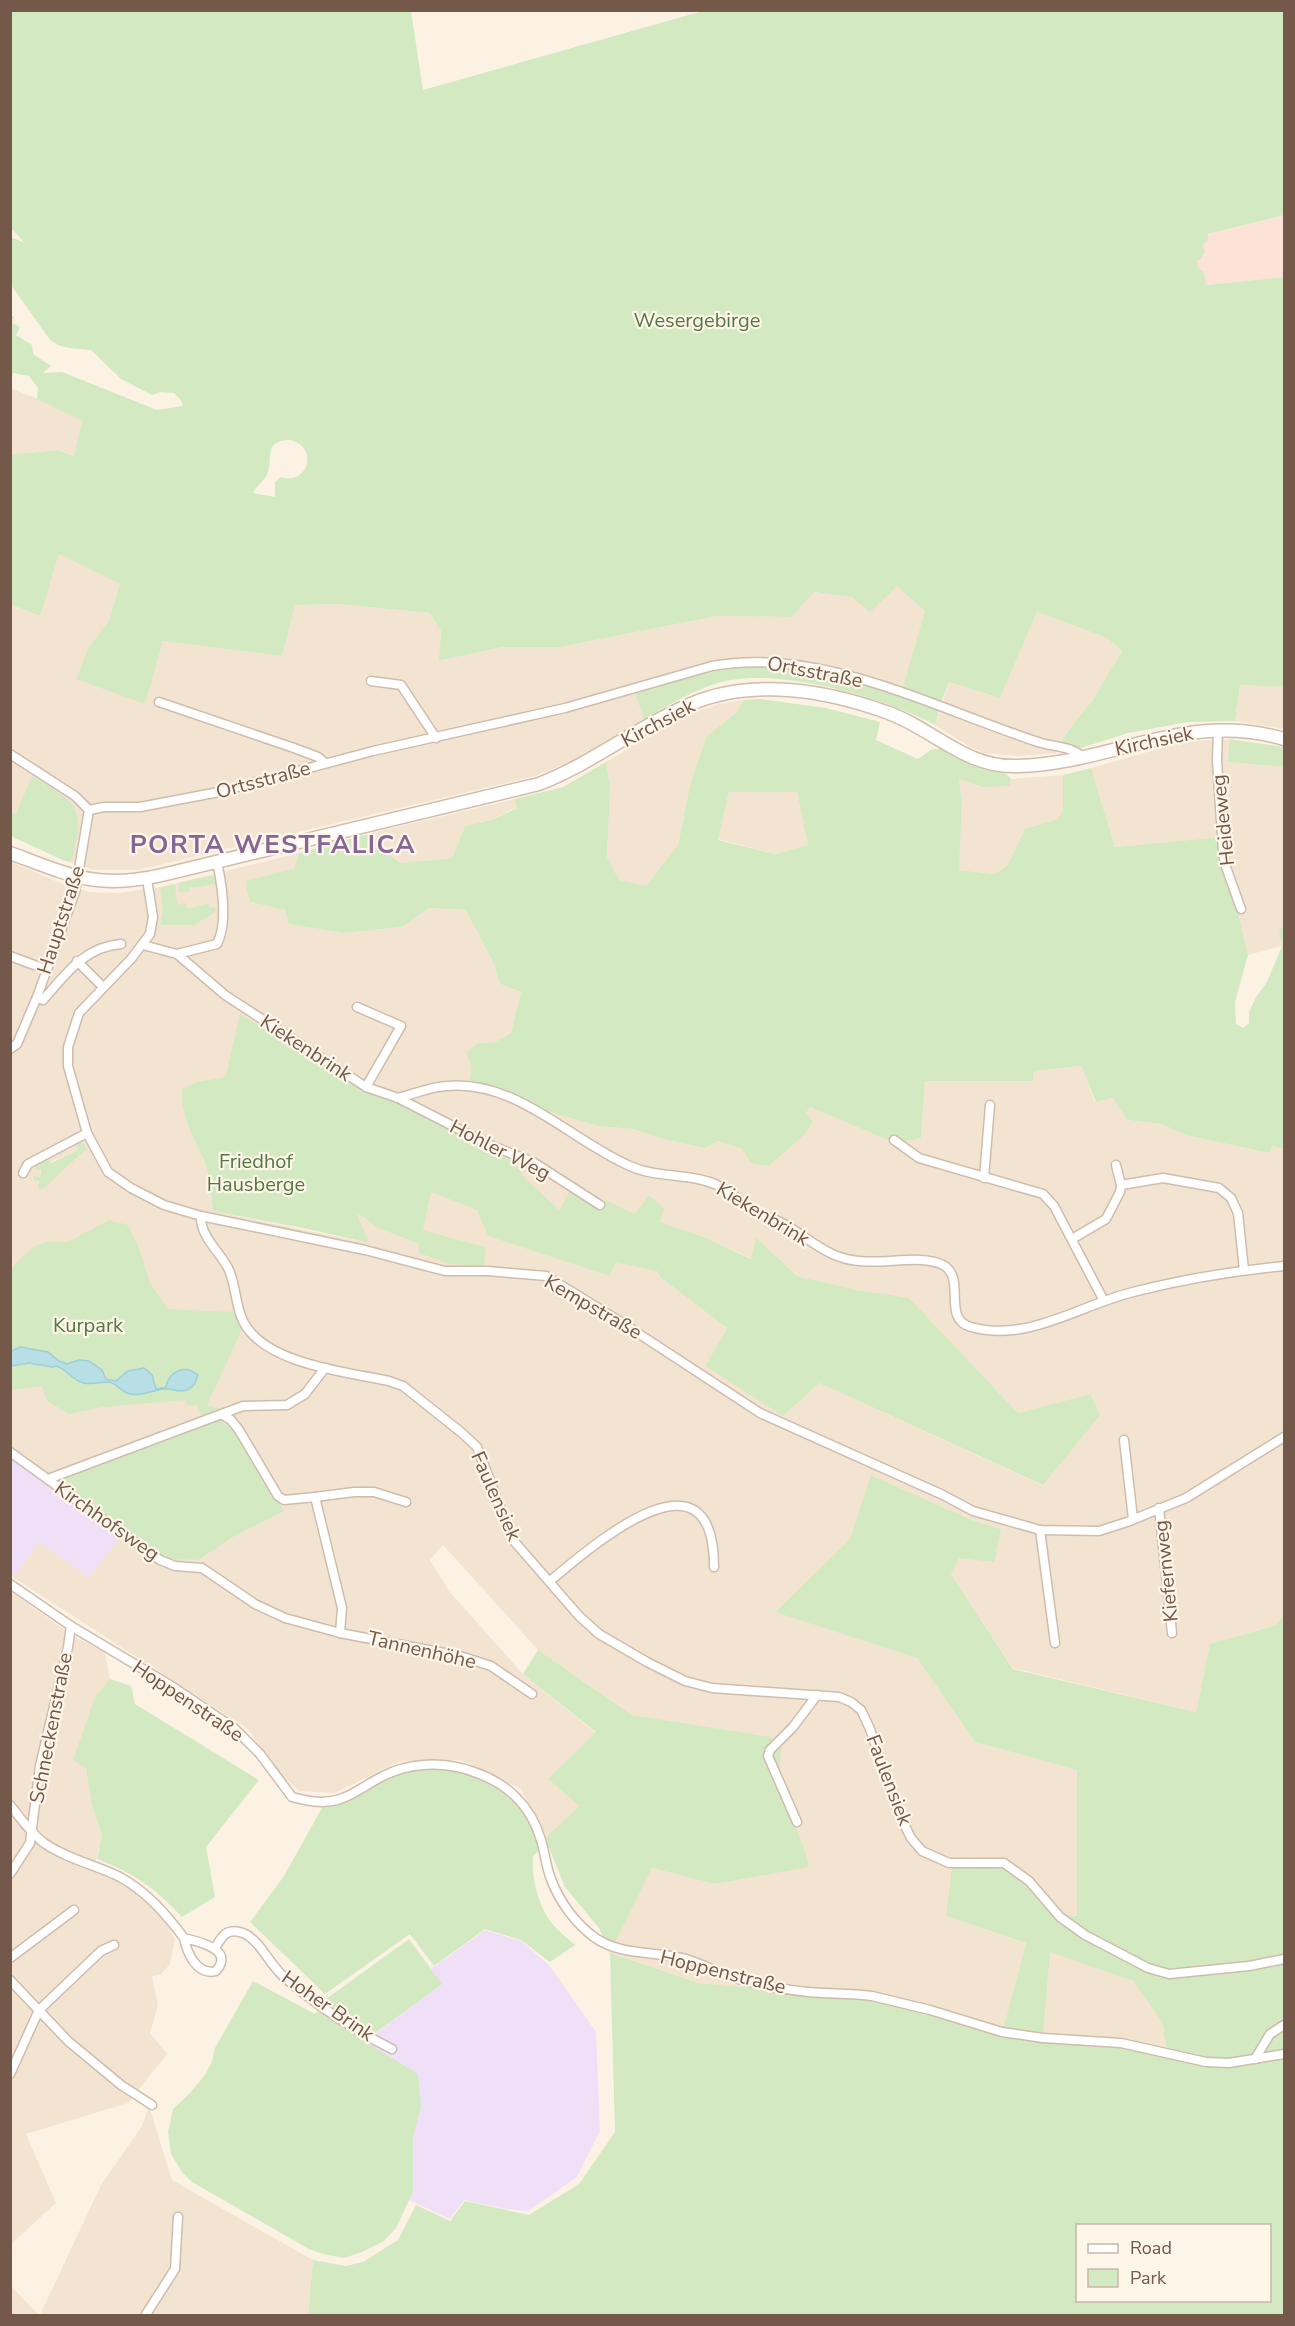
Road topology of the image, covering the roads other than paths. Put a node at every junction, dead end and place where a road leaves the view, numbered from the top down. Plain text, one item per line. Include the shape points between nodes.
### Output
1 (371, 681) dead end
2 (159, 702) dead end
3 (1218, 729) junction
4 (436, 738) junction
5 (1284, 739) edge
6 (10, 754) edge
7 (1083, 757) junction
8 (326, 763) junction
9 (89, 810) junction
10 (10, 845) edge
11 (10, 853) edge
12 (33, 861) junction
13 (217, 862) junction
14 (78, 878) junction
15 (147, 879) junction
16 (1241, 909) dead end
17 (121, 944) dead end
18 (143, 945) junction
19 (177, 954) junction
20 (10, 956) edge
21 (77, 961) junction
22 (45, 969) junction
23 (103, 987) junction
24 (37, 997) junction
25 (357, 1007) dead end
26 (10, 1048) edge
27 (366, 1087) junction
28 (398, 1098) junction
29 (990, 1105) dead end
30 (87, 1132) junction
31 (894, 1140) dead end
32 (1116, 1165) dead end
33 (23, 1173) dead end
34 (984, 1178) junction
35 (1121, 1185) junction
36 (600, 1205) dead end
37 (201, 1216) junction
38 (1072, 1239) junction
39 (1284, 1266) edge
40 (1244, 1270) junction
41 (1104, 1301) junction
42 (325, 1368) junction
43 (223, 1415) junction
44 (1284, 1437) edge
45 (1124, 1440) dead end
46 (10, 1452) edge
47 (48, 1479) junction
48 (315, 1497) junction
49 (406, 1502) dead end
50 (1159, 1508) junction
51 (1133, 1519) junction
52 (1040, 1530) junction
53 (714, 1567) dead end
54 (550, 1581) junction
55 (10, 1584) edge
56 (71, 1626) junction
57 (340, 1633) junction
58 (1172, 1633) dead end
59 (1055, 1643) dead end
60 (532, 1694) dead end
61 (817, 1695) junction
62 (10, 1805) edge
63 (797, 1822) dead end
64 (32, 1830) junction
65 (10, 1874) edge
66 (74, 1910) dead end
67 (184, 1938) junction
68 (114, 1945) dead end
69 (215, 1948) junction
70 (10, 1958) edge
71 (1284, 1959) edge
72 (10, 1980) edge
73 (39, 2010) junction
74 (1284, 2025) edge
75 (392, 2049) dead end
76 (1284, 2054) edge
77 (1254, 2059) junction
78 (10, 2074) edge
79 (152, 2105) dead end
80 (178, 2217) dead end
81 (145, 2316) edge

1 - 4 street via 401,685
2 - 8 street via 302,751
3 - 5 main road, Kirchsiek via 1258,732
3 - 7 main road, Kirchsiek
3 - 16 street, Heideweg via 1223,852
4 - 7 street, Ortsstraße via 565,708 712,666 758,661 853,678 1041,743 1070,748
4 - 8 street, Ortsstraße
6 - 9 street via 75,796
7 - 13 main road, Kirchsiek via 1038,765 998,766 965,756 922,728 884,711 792,691 738,690 691,704 539,784
8 - 9 street, Ortsstraße via 176,801
9 - 14 street, Hauptstraße
10 - 12 main road, Kirchsiek
11 - 12 main road, Kirchsiek
12 - 14 main road, Kirchsiek
13 - 15 main road, Kirchsiek
13 - 19 street via 224,916 221,936 217,944
14 - 15 main road, Kirchsiek via 122,882
14 - 22 street, Hauptstraße
15 - 18 street, Kempstraße via 153,917
17 - 21 street via 104,947
18 - 19 street, Kiekenbrink
18 - 23 street, Kempstraße
19 - 27 street, Kiekenbrink via 225,995
20 - 22 street
21 - 23 street
21 - 24 street via 43,1000
22 - 24 street, Hauptstraße
23 - 30 street, Kempstraße via 79,1013 68,1047 68,1066
24 - 26 street, Hauptstraße via 17,1044
25 - 27 street via 401,1026
27 - 28 street, Kiekenbrink
28 - 36 street, Hohler Weg via 490,1145 533,1162
28 - 41 street, Kiekenbrink via 446,1086 488,1088 538,1112 632,1167 711,1182 749,1208 844,1259 937,1263 951,1270 958,1318 969,1327 1012,1331 1030,1328
29 - 34 street
30 - 33 street via 28,1164
30 - 37 street, Kempstraße via 108,1172 164,1205
31 - 34 street via 919,1158
32 - 35 street
34 - 38 street via 1043,1194
35 - 38 street via 1106,1219
35 - 40 street via 1163,1178 1219,1188 1231,1198 1238,1213
37 - 42 street, Faulensiek via 201,1227 230,1270 236,1302 255,1337 281,1354
37 - 52 street, Kempstraße via 445,1270 546,1276 760,1413 973,1511
38 - 41 street
39 - 40 street, Kiekenbrink
40 - 41 street, Kiekenbrink via 1205,1275
42 - 43 street via 305,1394 287,1405 243,1406
42 - 54 street, Faulensiek via 403,1386 477,1447 513,1540
43 - 47 street
43 - 48 street via 239,1430 278,1496 284,1500
44 - 50 street, Kempstraße via 1186,1498
45 - 51 street
46 - 47 street, Kirchhofsweg
47 - 57 street, Kirchhofsweg via 160,1560 175,1566 202,1568 272,1613
48 - 49 street via 374,1492
48 - 57 street via 342,1608
50 - 51 street, Kempstraße
50 - 58 street, Kiefernweg
51 - 52 street, Kempstraße via 1098,1531
52 - 59 street
53 - 54 street via 714,1546 706,1525 690,1509 672,1506 632,1519 604,1536
54 - 61 street, Faulensiek via 599,1634 685,1680 712,1688
55 - 56 street, Hoppenstraße
56 - 64 street, Schneckenstraße via 40,1766
56 - 77 street, Hoppenstraße via 234,1728 260,1754 292,1797 313,1802 338,1800 410,1766 447,1764 502,1784 523,1804 535,1823 559,1898 576,1921 607,1946 686,1959 747,1982 872,1996 1002,2032 1121,2043 1206,2062
57 - 60 street, Tannenhöhe via 491,1666
61 - 63 street via 768,1755
61 - 71 street, Faulensiek via 839,1697 861,1710 900,1816 922,1851 949,1863 1004,1863 1029,1881 1060,1917 1085,1935 1148,1968 1169,1974
62 - 64 street
64 - 65 street, Schneckenstraße via 26,1851
64 - 67 street via 52,1848 121,1878 153,1899
66 - 70 street
67 - 69 street
67 - 69 street via 192,1958 205,1972 219,1967 220,1953
68 - 73 street via 100,1951
69 - 75 street, Hoher Brink via 223,1934 230,1931 252,1937 284,1977 363,2034
72 - 73 street
73 - 78 street
73 - 79 street via 95,2064
74 - 77 street via 1270,2034
76 - 77 street, Hoppenstraße
80 - 81 street via 175,2269

